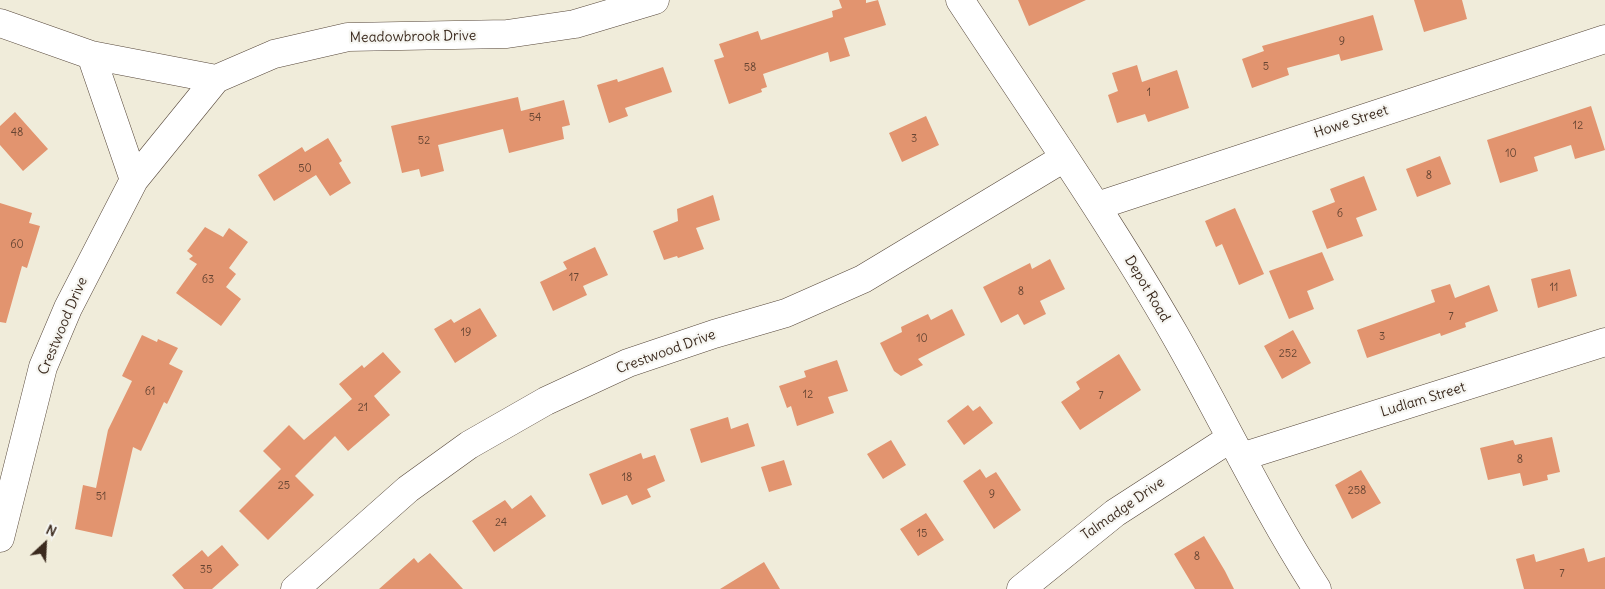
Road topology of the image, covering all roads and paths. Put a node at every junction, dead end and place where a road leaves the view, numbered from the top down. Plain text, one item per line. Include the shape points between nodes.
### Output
1 (656, 0) edge
2 (960, 0) edge
3 (0, 23) edge
4 (1605, 40) edge
5 (90, 55) junction
6 (216, 79) junction
7 (1064, 158) junction
8 (134, 180) junction
9 (1097, 206) junction
10 (1605, 342) edge
11 (1236, 447) junction
12 (0, 538) edge
13 (295, 589) edge
14 (1021, 589) edge
15 (1317, 589) edge

1 - 6 street, Meadowbrook Drive via 575,24 507,34 348,37 274,54
2 - 7 street, Depot Road
3 - 5 street
4 - 9 street, Howe Street
5 - 6 street
5 - 8 street
6 - 8 street, Crestwood Drive
7 - 9 street, Depot Road
7 - 13 street, Crestwood Drive via 864,279 786,313 628,363 546,401 469,445 408,489
8 - 12 street, Crestwood Drive via 68,308 43,367
9 - 11 street, Depot Road via 1175,335
10 - 11 street, Ludlam Street
11 - 14 street, Talmadge Drive via 1114,513
11 - 15 street, Depot Road via 1284,538

